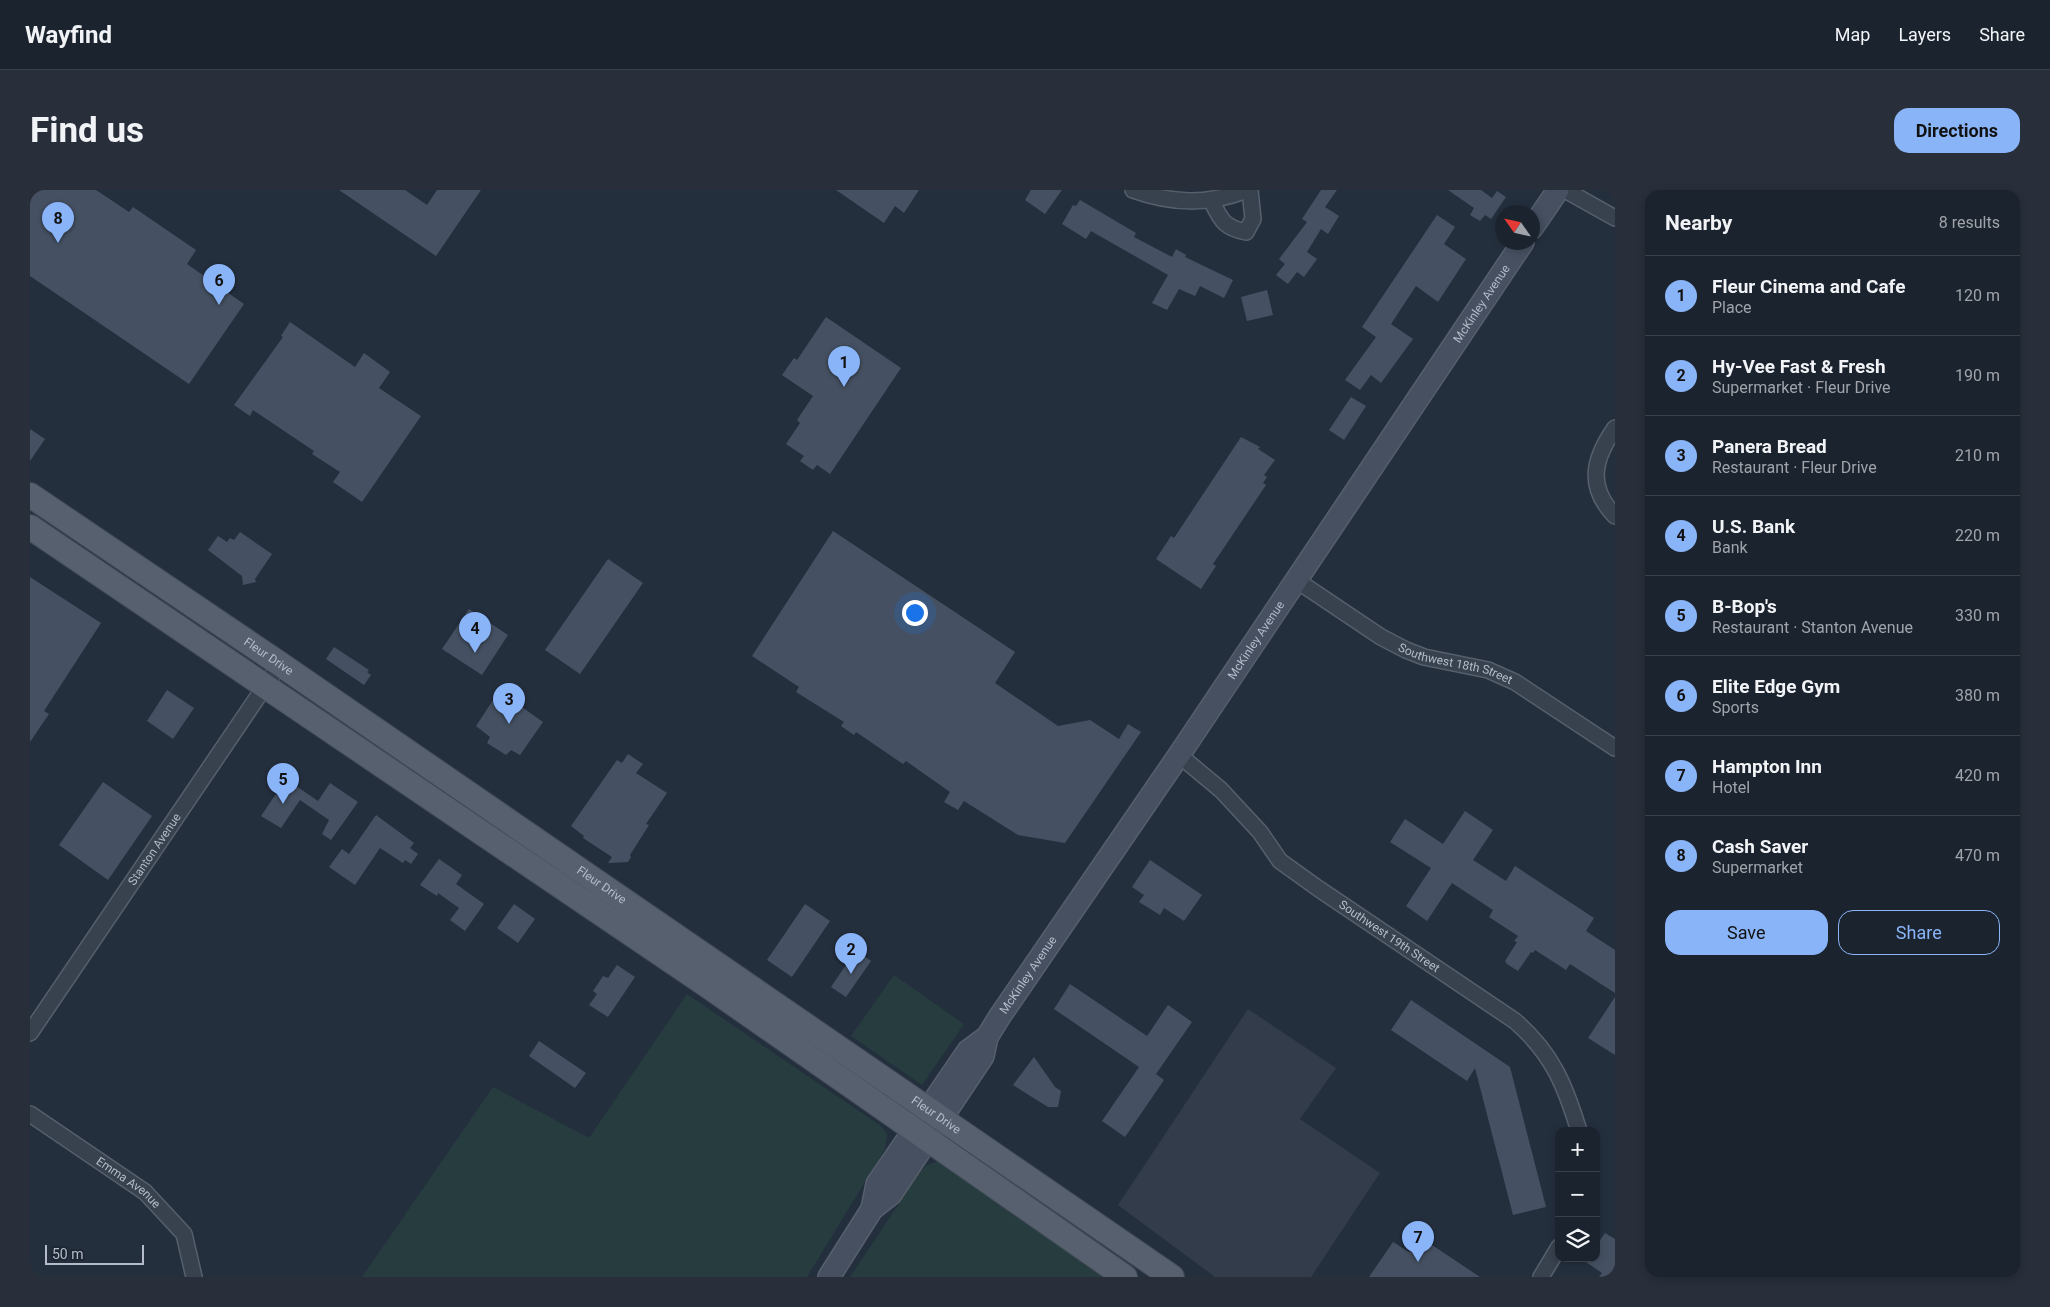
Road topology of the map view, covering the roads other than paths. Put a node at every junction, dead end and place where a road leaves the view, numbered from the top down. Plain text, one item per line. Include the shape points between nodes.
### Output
1 (1132, 190) edge
2 (1248, 190) edge
3 (1558, 190) edge
4 (1565, 190) edge
5 (1212, 200) junction
6 (1540, 216) edge
7 (1615, 218) edge
8 (1518, 250) edge
9 (1615, 428) edge
10 (30, 495) edge
11 (1615, 516) edge
12 (30, 527) edge
13 (1296, 580) junction
14 (280, 664) junction
15 (265, 687) junction
16 (1615, 748) edge
17 (1179, 755) junction
18 (30, 1033) edge
19 (30, 1114) edge
20 (935, 1114) junction
21 (1578, 1127) edge
22 (920, 1135) junction
23 (1555, 1254) edge
24 (194, 1277) edge
25 (829, 1277) edge
26 (1125, 1277) edge
27 (1172, 1277) edge
28 (1542, 1277) edge

1 - 5 street via 1155,198 1183,202
2 - 5 street
2 - 5 street via 1254,219 1246,232 1230,229 1219,217
3 - 6 main road
4 - 7 street
8 - 13 main road, McKinley Avenue
9 - 11 street via 1602,447 1596,472 1599,490 1607,508
10 - 14 main road, Fleur Drive
12 - 15 main road, Fleur Drive
13 - 16 street, Southwest 18th Street via 1406,650 1424,657 1488,670 1515,682
13 - 17 main road, McKinley Avenue
14 - 15 street, Stanton Avenue
14 - 20 main road, Fleur Drive
15 - 18 street, Stanton Avenue
15 - 22 main road, Fleur Drive via 708,986
17 - 20 main road, McKinley Avenue via 987,1037 983,1056
17 - 21 street, Southwest 19th Street via 1221,790 1260,832 1280,861 1515,1021 1535,1038 1567,1090
19 - 24 street, Emma Avenue via 145,1192 184,1234
20 - 22 main road, McKinley Avenue
20 - 27 main road, Fleur Drive
22 - 25 main road, McKinley Avenue via 877,1184 872,1209
22 - 26 main road, Fleur Drive
23 - 28 street

